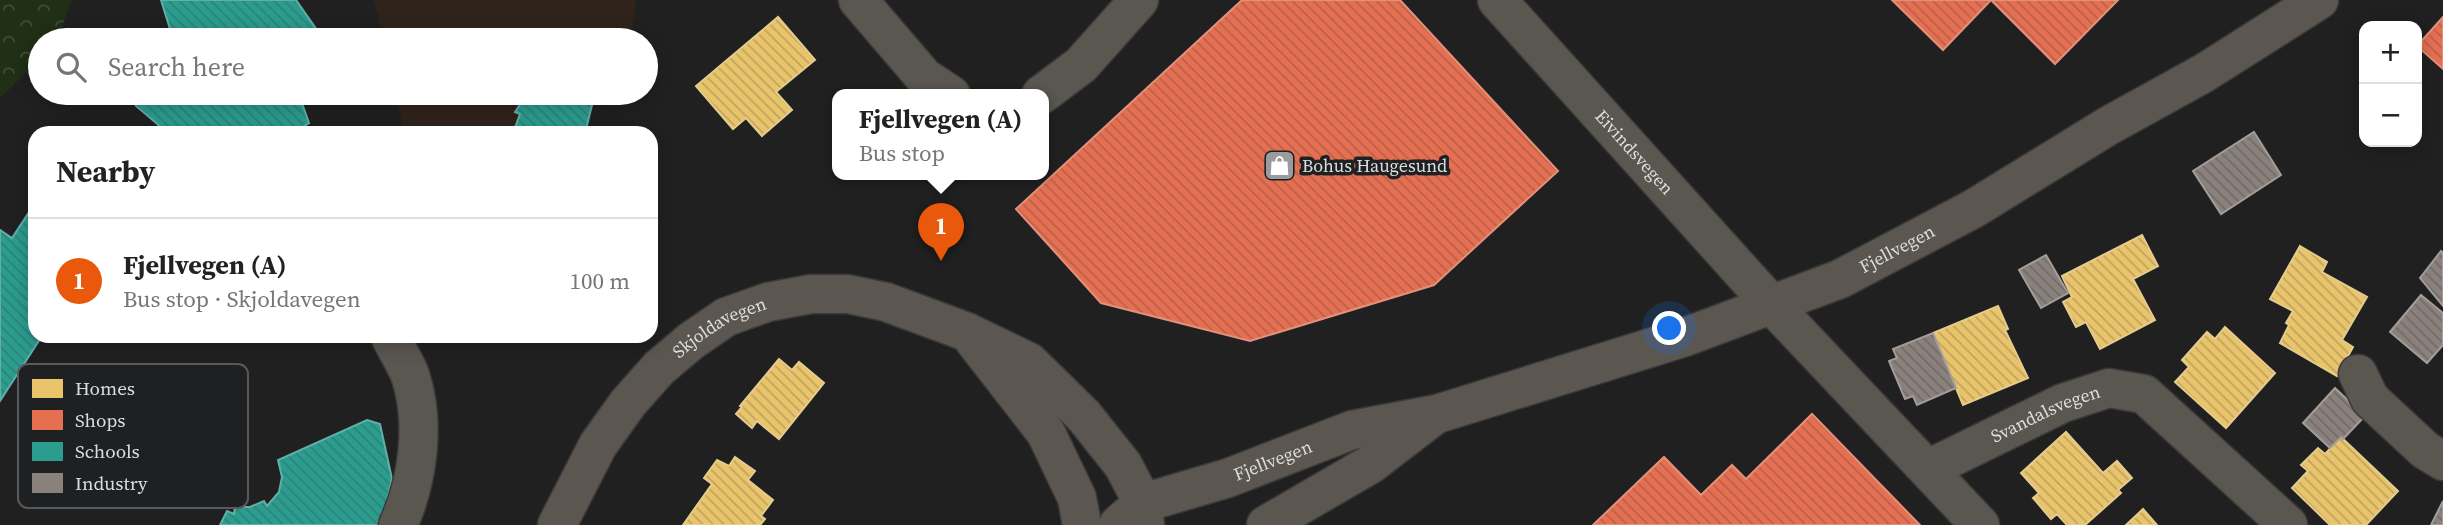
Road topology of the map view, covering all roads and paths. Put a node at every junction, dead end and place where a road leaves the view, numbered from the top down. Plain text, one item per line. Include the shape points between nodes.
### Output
1 (858, 0) edge
2 (1139, 0) edge
3 (1497, 0) edge
4 (2319, 0) edge
5 (942, 89) edge
6 (1049, 89) edge
7 (1771, 304) junction
8 (967, 331) junction
9 (394, 343) edge
10 (2358, 374) dead end
11 (1437, 414) junction
12 (2443, 461) edge
13 (1928, 470) junction
14 (1135, 518) edge
15 (398, 525) edge
16 (558, 525) edge
17 (1082, 525) edge
18 (1266, 525) edge
19 (1980, 525) edge
20 (2288, 525) edge

1 - 5 street via 924,77
2 - 6 street via 1081,65
3 - 7 street, Eivindsvegen
4 - 7 main road, Fjellvegen via 2204,73 1916,241 1840,279
7 - 11 main road, Fjellvegen via 1685,337
7 - 13 street
8 - 14 main road, Skjoldavegen via 1028,362 1084,416 1124,465
8 - 16 main road, Skjoldavegen via 886,302 848,294 811,294 768,302 726,317 659,368 628,403 598,444
8 - 17 main road via 1046,433 1077,498
9 - 15 street via 410,376 420,432 408,502
10 - 12 street via 2370,399
11 - 14 main road, Fjellvegen via 1352,430
11 - 18 main road, Fjellvegen via 1371,464
13 - 19 street
13 - 20 street, Svandalsvegen via 2063,403 2109,388 2144,394

